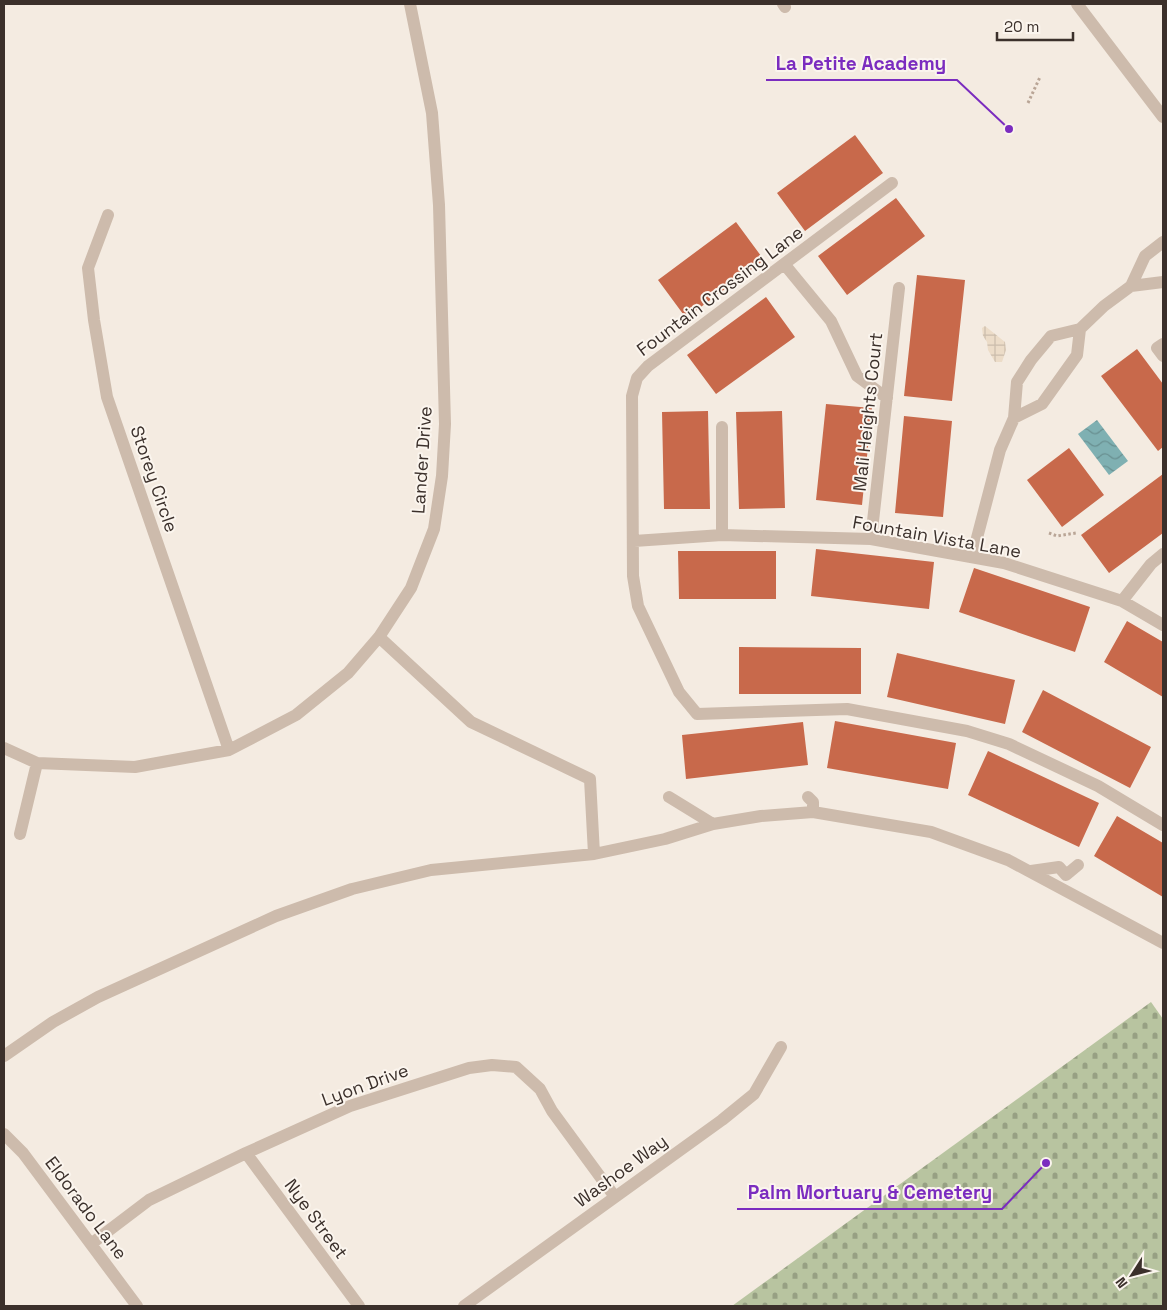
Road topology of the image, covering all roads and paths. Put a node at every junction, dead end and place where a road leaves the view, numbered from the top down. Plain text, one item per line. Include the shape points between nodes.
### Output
1 (410, 4) edge
2 (1077, 4) edge
3 (1040, 77) dead end
4 (1028, 104) dead end
5 (1163, 117) edge
6 (892, 184) dead end
7 (108, 215) dead end
8 (1163, 242) edge
9 (786, 265) junction
10 (1163, 282) edge
11 (1131, 286) junction
12 (899, 288) dead end
13 (1080, 329) junction
14 (1163, 344) edge
15 (1163, 356) edge
16 (887, 398) junction
17 (1014, 418) junction
18 (722, 426) dead end
19 (1049, 533) dead end
20 (1076, 534) dead end
21 (722, 535) junction
22 (871, 539) junction
23 (634, 541) junction
24 (1163, 554) edge
25 (972, 557) junction
26 (1122, 600) junction
27 (1163, 624) edge
28 (379, 637) junction
29 (4, 748) edge
30 (229, 750) junction
31 (37, 763) junction
32 (669, 797) dead end
33 (808, 797) dead end
34 (813, 812) junction
35 (713, 824) junction
36 (1163, 825) edge
37 (20, 834) dead end
38 (594, 854) junction
39 (1078, 865) dead end
40 (1031, 871) junction
41 (1066, 875) junction
42 (1058, 886) junction
43 (1163, 943) edge
44 (780, 1047) dead end
45 (4, 1056) edge
46 (4, 1134) edge
47 (246, 1153) junction
48 (615, 1197) junction
49 (91, 1244) junction
50 (137, 1306) edge
51 (359, 1306) edge
52 (464, 1306) edge

1 - 28 street, Lander Drive via 432,113 439,205 445,424 434,529 411,588
2 - 5 street
3 - 4 path
6 - 9 street, Fountain Crossing Lane
7 - 30 street, Storey Circle via 88,268 107,397
8 - 11 street via 1145,256
9 - 16 street via 832,321 857,376
9 - 23 street, Fountain Crossing Lane via 648,366 637,378 632,396
10 - 11 street
11 - 13 street
12 - 16 street, Mali Heights Court
13 - 17 street via 1077,355 1042,404
13 - 17 street via 1051,336 1030,360 1017,382
14 - 15 street via 1157,348
16 - 22 street, Mali Heights Court
17 - 25 street via 1000,450
18 - 21 street
19 - 20 path via 1057,536
21 - 22 street, Fountain Vista Lane
21 - 23 street, Fountain Vista Lane
22 - 25 street, Fountain Vista Lane
23 - 36 street, Fountain Crossing Lane via 633,576 638,606 679,692 697,714 848,709 967,731 1009,744 1089,782
24 - 26 street
25 - 26 street, Fountain Vista Lane via 1004,563
26 - 27 street, Fountain Vista Lane
28 - 30 street, Lander Drive via 348,673 296,715
28 - 38 street via 471,722 590,779
29 - 31 street, Lander Drive
30 - 31 street, Lander Drive via 135,767
31 - 37 street
32 - 35 street
33 - 34 street via 813,802
34 - 35 street
34 - 40 street via 931,832
35 - 38 street via 665,839
38 - 45 street via 431,870 352,889 276,916 98,997 53,1022
39 - 41 street
40 - 41 street via 1060,867
40 - 42 street
41 - 42 street
42 - 43 street
44 - 48 street, Washoe Way via 754,1094
46 - 49 street, Eldorado Lane via 23,1153
47 - 48 street, Lyon Drive via 350,1106 390,1093 469,1068 516,1066 540,1089 552,1111
47 - 49 street, Lyon Drive via 149,1200
47 - 51 street, Nye Street
48 - 52 street, Washoe Way
49 - 50 street, Eldorado Lane

